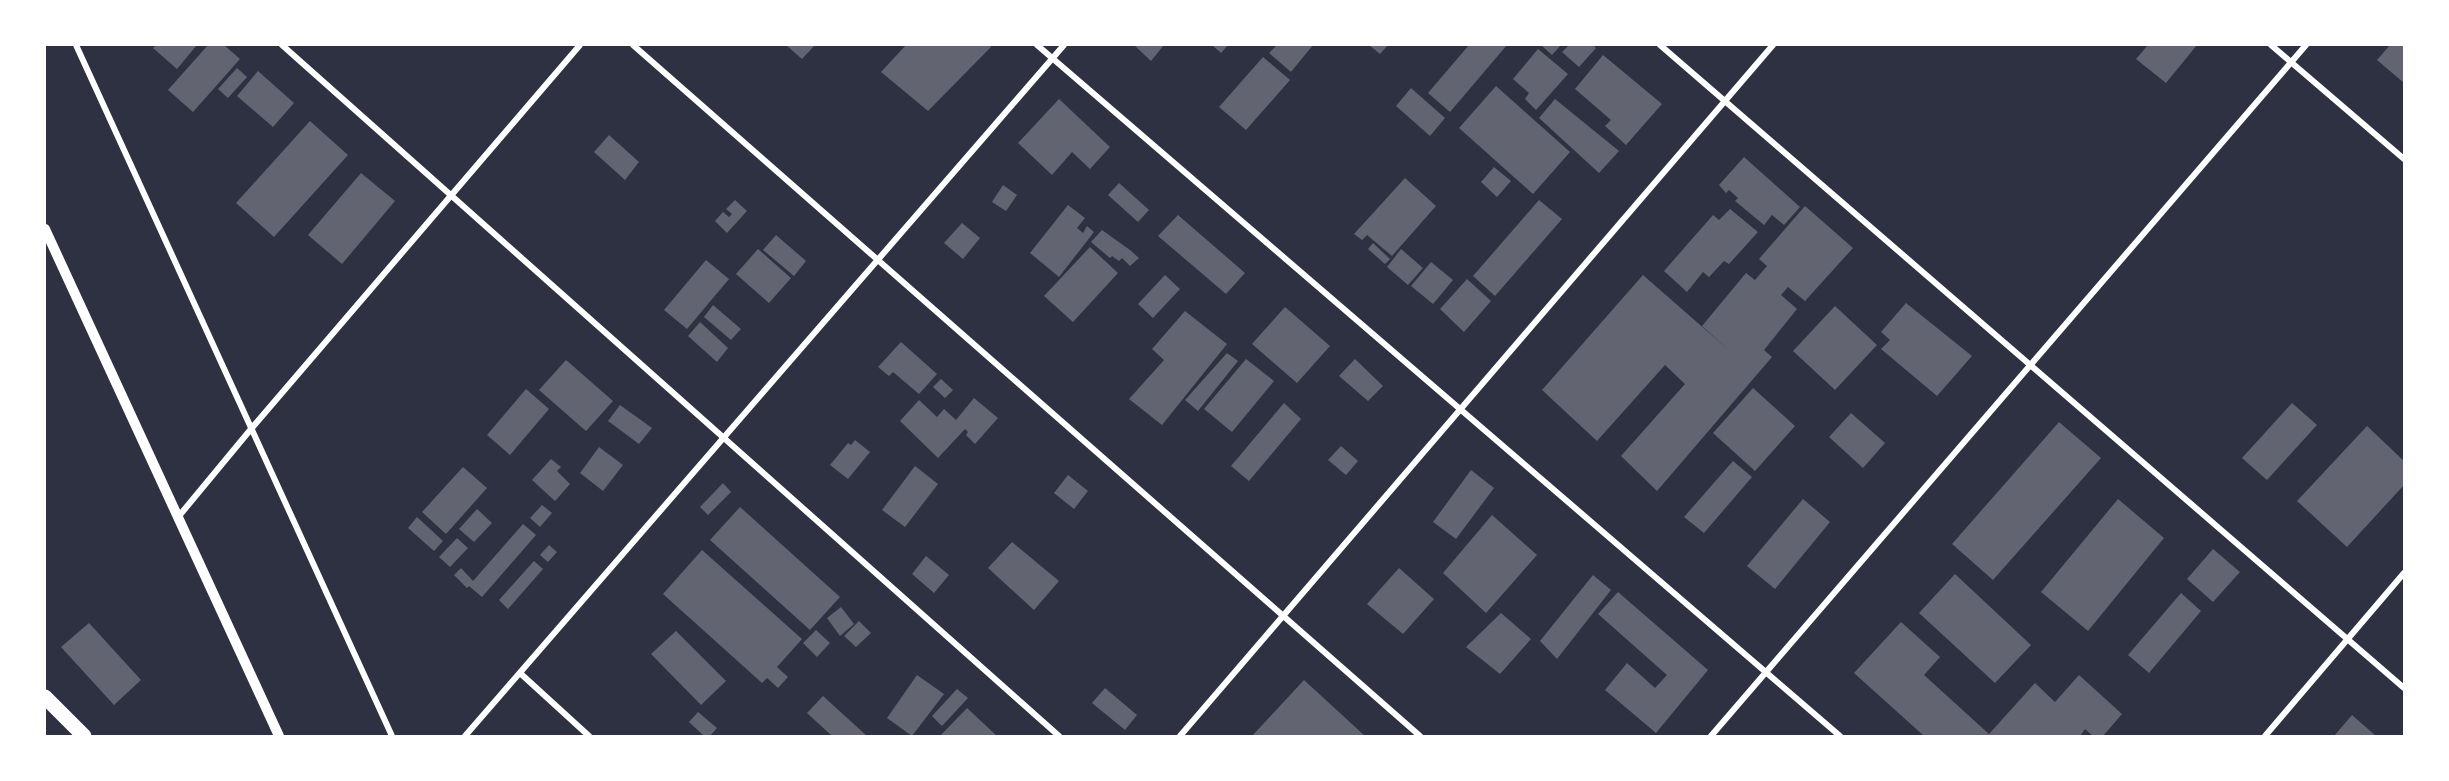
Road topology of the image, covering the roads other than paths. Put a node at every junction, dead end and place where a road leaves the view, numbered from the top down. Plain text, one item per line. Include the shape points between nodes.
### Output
1 (76, 45) edge
2 (282, 45) edge
3 (580, 45) edge
4 (633, 45) edge
5 (1037, 45) edge
6 (1064, 45) edge
7 (1660, 45) edge
8 (1773, 45) edge
9 (2271, 45) edge
10 (2306, 45) edge
11 (1052, 58) junction
12 (2291, 62) junction
13 (1725, 101) junction
14 (2404, 159) edge
15 (452, 195) junction
16 (45, 229) edge
17 (878, 260) junction
18 (2031, 365) junction
19 (1460, 410) junction
20 (251, 429) junction
21 (723, 438) junction
22 (179, 516) junction
23 (2404, 573) edge
24 (1283, 616) junction
25 (2348, 639) junction
26 (1766, 672) junction
27 (520, 673) junction
28 (2404, 688) edge
29 (45, 697) edge
30 (84, 736) edge
31 (279, 736) edge
32 (392, 736) edge
33 (465, 736) edge
34 (589, 736) edge
35 (1059, 736) edge
36 (1180, 736) edge
37 (1420, 736) edge
38 (1711, 736) edge
39 (1840, 736) edge
40 (2265, 736) edge

1 - 20 street
2 - 15 street
3 - 15 street
4 - 17 street
5 - 11 street
6 - 11 street
7 - 13 street
8 - 13 street
9 - 12 street
10 - 12 street
11 - 17 street
11 - 19 street
12 - 14 street
12 - 18 street
13 - 18 street
13 - 19 street
15 - 20 street
15 - 21 street
16 - 22 street
17 - 21 street
17 - 24 street
18 - 25 street
18 - 26 street
19 - 24 street
19 - 26 street
20 - 22 street
20 - 32 street
21 - 27 street
21 - 35 street
22 - 31 street
23 - 25 street
24 - 36 street
24 - 37 street
25 - 28 street
25 - 40 street
26 - 38 street
26 - 39 street
27 - 33 street
27 - 34 street
29 - 30 main road

